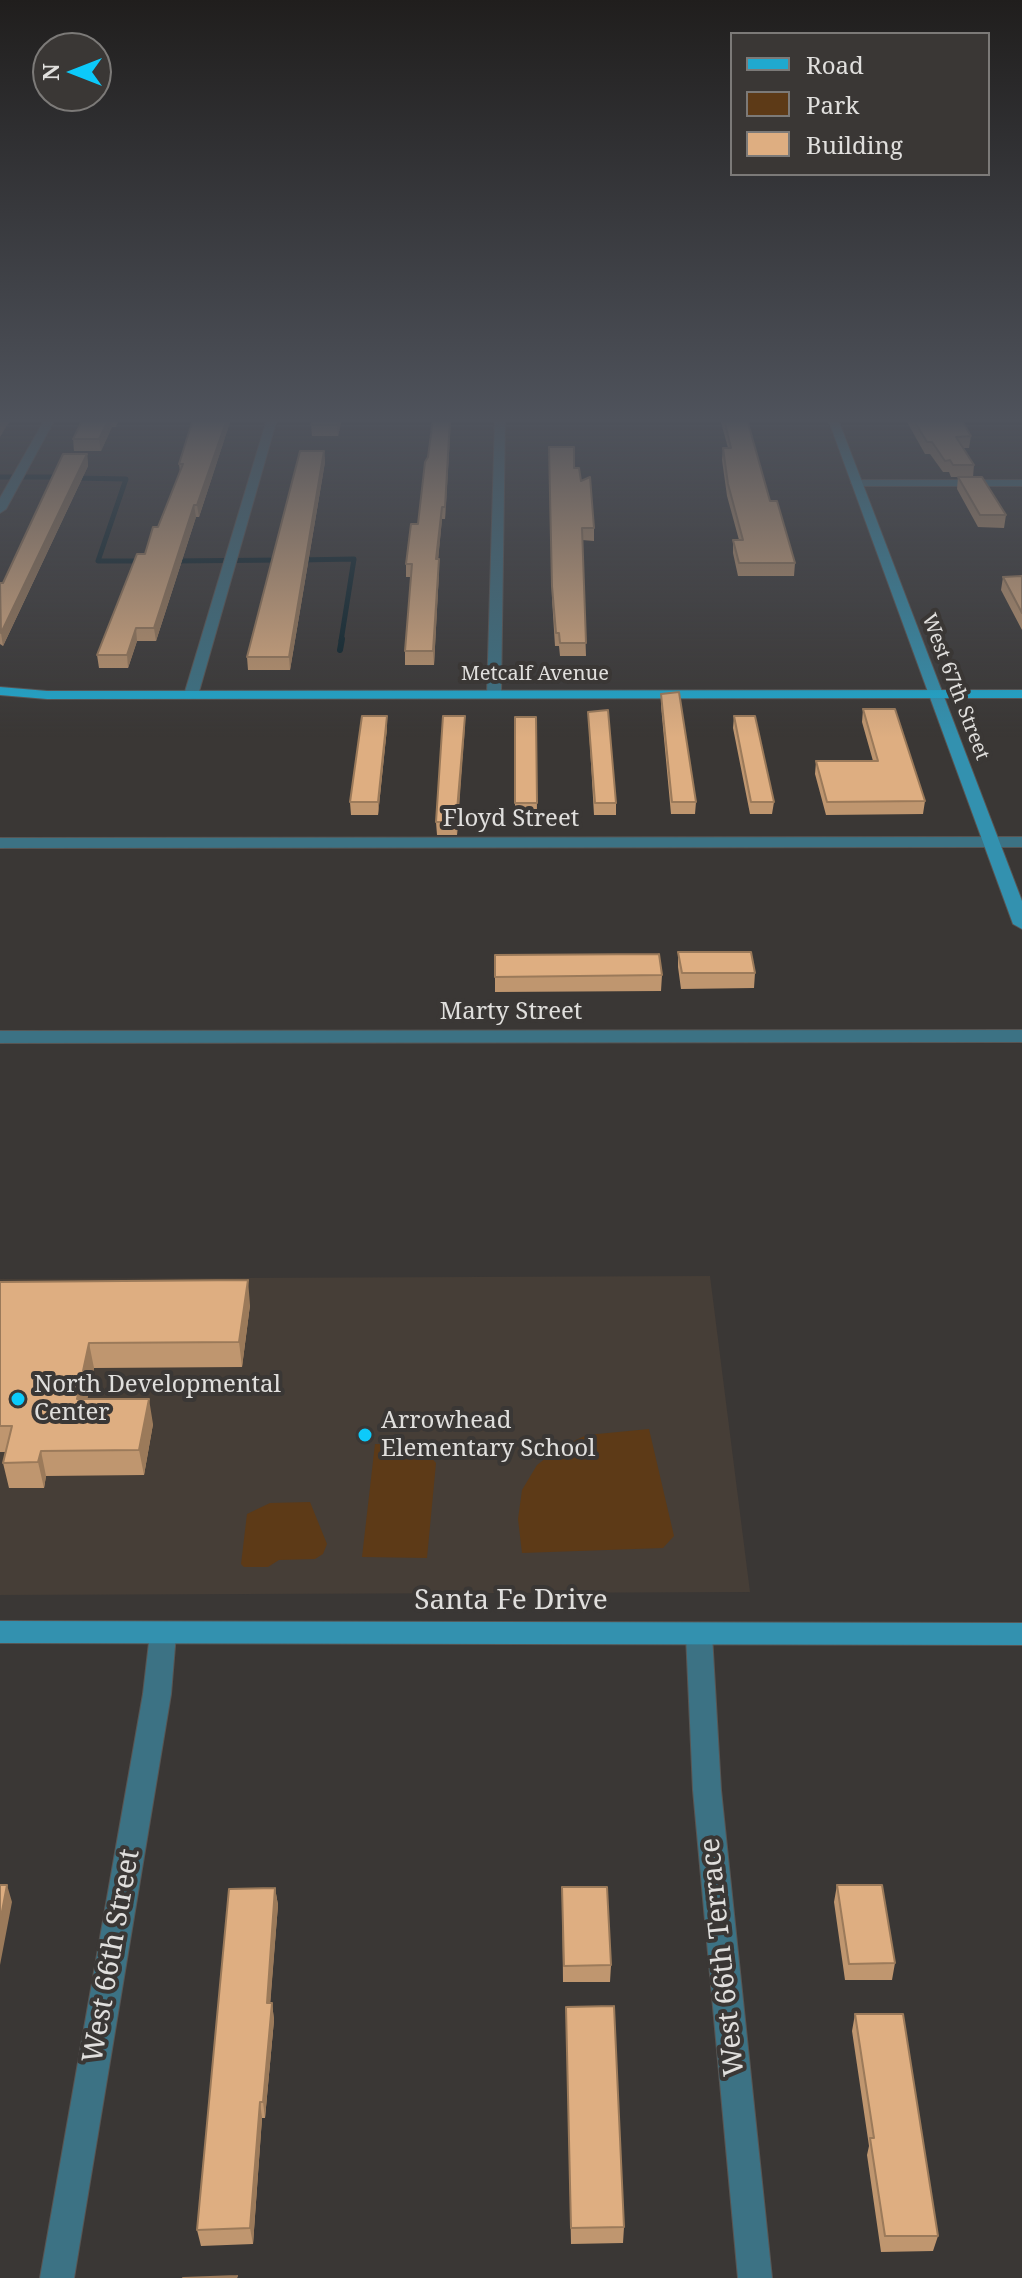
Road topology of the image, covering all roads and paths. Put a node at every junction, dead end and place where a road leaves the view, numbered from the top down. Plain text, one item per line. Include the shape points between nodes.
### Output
1 (241, 525) edge
2 (498, 525) edge
3 (873, 525) edge
4 (0, 691) edge
5 (494, 694) junction
6 (936, 694) junction
7 (1022, 694) edge
8 (47, 695) junction
9 (191, 695) junction
10 (0, 698) edge
11 (992, 842) junction
12 (1022, 842) edge
13 (0, 843) edge
14 (1022, 924) edge
15 (1022, 1036) edge
16 (0, 1037) edge
17 (0, 1632) edge
18 (163, 1634) junction
19 (1022, 1634) edge
20 (699, 1635) junction
21 (57, 2278) edge
22 (755, 2278) edge

1 - 9 street
2 - 5 street
3 - 6 street, West 67th Street
4 - 8 main road, Metcalf Avenue
5 - 6 main road, Metcalf Avenue
5 - 9 main road, Metcalf Avenue
6 - 7 main road, Metcalf Avenue
6 - 11 street, West 67th Street
8 - 9 main road, Metcalf Avenue
8 - 10 main road, Metcalf Avenue
11 - 12 street, Floyd Street
11 - 13 street, Floyd Street
11 - 14 street, West 67th Street
15 - 16 street, Marty Street
17 - 18 street, Santa Fe Drive
18 - 20 street, Santa Fe Drive
18 - 21 street, West 66th Street
19 - 20 street, Santa Fe Drive
20 - 22 street, West 66th Terrace via 707,1790

